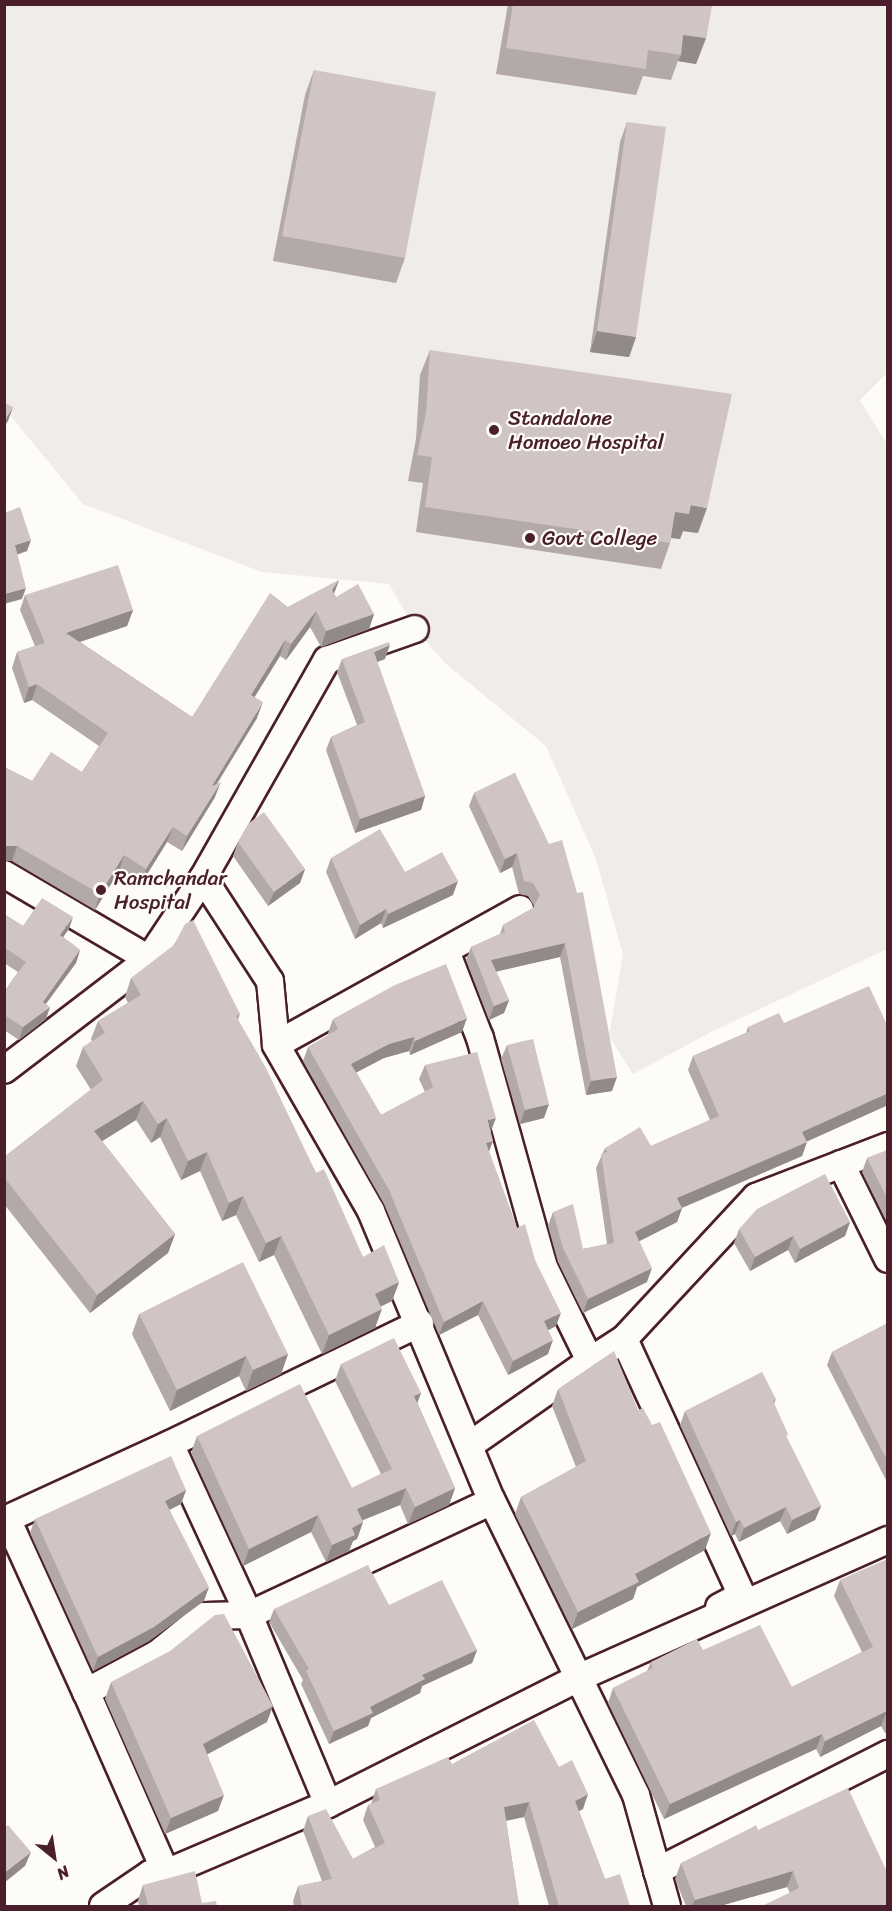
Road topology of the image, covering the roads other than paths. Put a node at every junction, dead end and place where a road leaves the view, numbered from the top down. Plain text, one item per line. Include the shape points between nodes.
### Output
1 (415, 629) dead end
2 (4, 874) edge
3 (202, 878) junction
4 (520, 909) dead end
5 (446, 951) junction
6 (148, 959) junction
7 (276, 1045) junction
8 (4, 1070) edge
9 (888, 1146) edge
10 (841, 1164) junction
11 (888, 1259) edge
12 (420, 1323) junction
13 (624, 1339) junction
14 (590, 1361) junction
15 (170, 1444) junction
16 (470, 1445) junction
17 (492, 1501) junction
18 (888, 1540) edge
19 (249, 1615) junction
20 (580, 1677) junction
21 (86, 1692) junction
22 (888, 1754) edge
23 (328, 1804) junction
24 (657, 1871) junction
25 (166, 1873) junction
26 (103, 1906) edge
27 (667, 1906) edge

1 - 3 street via 327,660
2 - 6 street
3 - 6 street
3 - 7 street via 270,981
4 - 5 street
5 - 7 street
5 - 14 street via 480,1038 544,1268
6 - 8 street
7 - 12 street via 371,1211
9 - 10 street
10 - 11 street
10 - 13 street via 756,1197
12 - 15 street
12 - 16 street
13 - 14 street
13 - 20 street via 742,1595
14 - 16 street
15 - 19 street
15 - 21 street via 7,1519
16 - 17 street
17 - 19 street
17 - 20 street
18 - 20 street
19 - 21 street via 204,1616 157,1654
19 - 23 street
20 - 23 street
20 - 24 street via 636,1795
21 - 25 street
22 - 24 street
23 - 25 street
24 - 27 street
25 - 26 street via 150,1874

